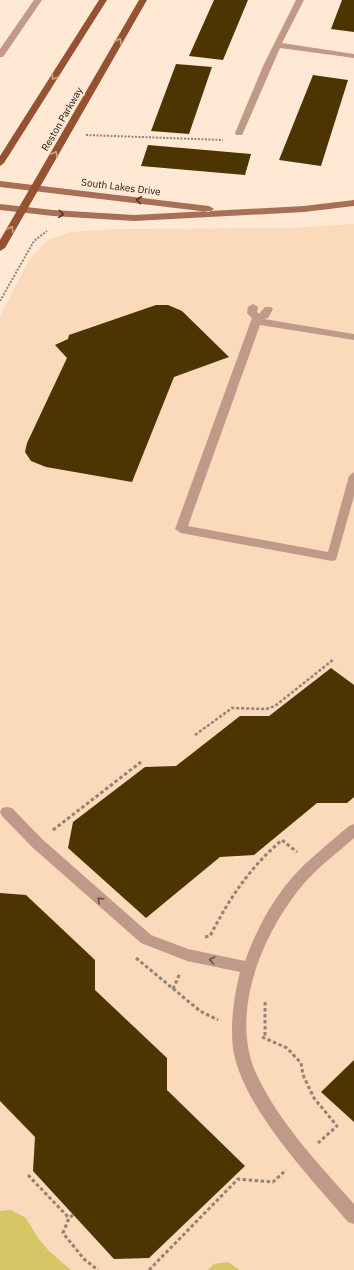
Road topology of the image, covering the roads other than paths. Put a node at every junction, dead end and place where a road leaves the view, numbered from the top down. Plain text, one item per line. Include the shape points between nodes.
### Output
1 (38, 0) edge
2 (103, 0) edge
3 (143, 0) edge
4 (300, 0) edge
5 (278, 45) junction
6 (0, 54) edge
7 (354, 56) edge
8 (239, 133) dead end
9 (0, 163) edge
10 (0, 184) edge
11 (35, 188) junction
12 (354, 203) edge
13 (0, 207) edge
14 (23, 210) junction
15 (240, 212) junction
16 (0, 248) edge
17 (253, 307) dead end
18 (268, 309) dead end
19 (256, 320) junction
20 (354, 337) edge
21 (354, 476) edge
22 (7, 812) dead end
23 (354, 830) edge
24 (250, 968) junction
25 (354, 1216) edge

1 - 6 lane
2 -> 9 main road
11 -> 3 main road, Reston Parkway
4 - 5 lane
5 - 7 lane
5 - 8 lane
10 - 11 street, South Lakes Drive
11 - 14 main road, Reston Parkway
15 -> 11 street, South Lakes Drive
12 - 15 street, South Lakes Drive via 304,210
13 - 14 street, South Lakes Drive
14 -> 15 street, South Lakes Drive via 134,218
16 -> 14 main road, Reston Parkway
17 - 19 lane via 252,313
18 - 19 lane via 265,316
19 - 20 lane
19 - 21 lane via 181,530 332,557
24 -> 22 lane via 187,955 152,942 139,934 37,843
23 - 24 lane via 296,882 272,916 254,953
24 - 25 lane via 243,984 238,1012 240,1041 248,1073 271,1113 301,1155

